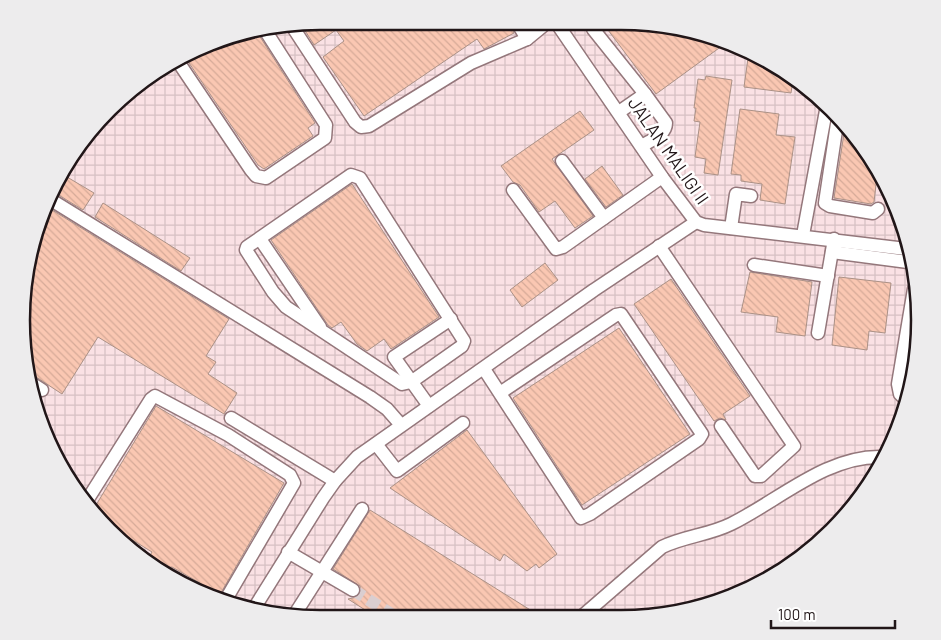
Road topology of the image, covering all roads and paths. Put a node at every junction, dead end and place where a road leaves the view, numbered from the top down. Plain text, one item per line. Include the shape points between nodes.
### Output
1 (521, 30) edge
2 (538, 30) edge
3 (562, 30) edge
4 (594, 30) edge
5 (295, 31) edge
6 (268, 35) edge
7 (526, 39) junction
8 (181, 66) edge
9 (645, 94) junction
10 (619, 112) junction
11 (824, 114) edge
12 (837, 126) edge
13 (642, 146) junction
14 (562, 161) dead end
15 (662, 177) junction
16 (513, 190) dead end
17 (751, 196) dead end
18 (55, 202) edge
19 (878, 209) dead end
20 (604, 218) junction
21 (696, 222) junction
22 (731, 228) junction
23 (802, 235) junction
24 (260, 238) junction
25 (834, 239) junction
26 (659, 246) junction
27 (902, 248) edge
28 (832, 252) junction
29 (905, 262) edge
30 (754, 265) dead end
31 (828, 276) junction
32 (451, 319) junction
33 (323, 331) junction
34 (818, 333) dead end
35 (908, 356) edge
36 (484, 369) junction
37 (411, 382) junction
38 (38, 388) edge
39 (42, 390) dead end
40 (500, 393) junction
41 (901, 395) edge
42 (429, 406) junction
43 (231, 418) dead end
44 (463, 423) dead end
45 (401, 425) junction
46 (721, 426) dead end
47 (376, 444) junction
48 (876, 457) edge
49 (334, 481) junction
50 (90, 496) edge
51 (362, 510) dead end
52 (288, 552) junction
53 (320, 572) junction
54 (353, 590) tunnel mouth
55 (228, 595) edge
56 (257, 603) edge
57 (298, 609) edge
58 (589, 610) edge

1 - 7 street
2 - 7 street
3 - 10 street, JALAN MALIGI II
4 - 9 street
5 - 7 street via 361,127 369,126 471,63
6 - 8 street via 328,130 325,138 266,178 256,176 251,170
9 - 10 street
9 - 13 street via 666,127
10 - 13 street, JALAN MALIGI II
11 - 23 street
12 - 19 street via 825,202 830,206 873,213
13 - 15 street, JALAN MALIGI II
14 - 20 street
15 - 20 street
15 - 21 street, JALAN MALIGI II
16 - 20 street via 556,249 564,247
17 - 22 street via 736,194
18 - 45 street via 370,397
21 - 22 street, JALAN MALIGI II
21 - 26 street
22 - 23 street, JALAN MALIGI II
23 - 25 street, JALAN MALIGI II
24 - 32 street via 351,176 356,176
24 - 33 street
24 - 33 street via 246,248 251,260 279,301
25 - 27 street, JALAN MALIGI II
25 - 28 street
26 - 36 street
26 - 46 street via 794,446 761,476 756,476
28 - 29 street
28 - 31 street
30 - 31 street
31 - 34 street
32 - 37 street via 464,339 463,345
32 - 37 street via 394,357
33 - 37 street via 395,381 402,384
35 - 41 street via 898,384
36 - 40 street
36 - 42 street
37 - 42 street
38 - 39 street
40 - 40 street via 621,314 702,434 581,518
42 - 45 street
43 - 49 street
44 - 47 street via 397,471
45 - 47 street
47 - 49 street via 357,457
48 - 58 street via 842,463 783,492 730,524 662,547
49 - 52 street
50 - 55 street via 155,396 228,435 290,475 294,483
51 - 53 street
52 - 53 street
52 - 56 street
53 - 54 street
53 - 57 street

